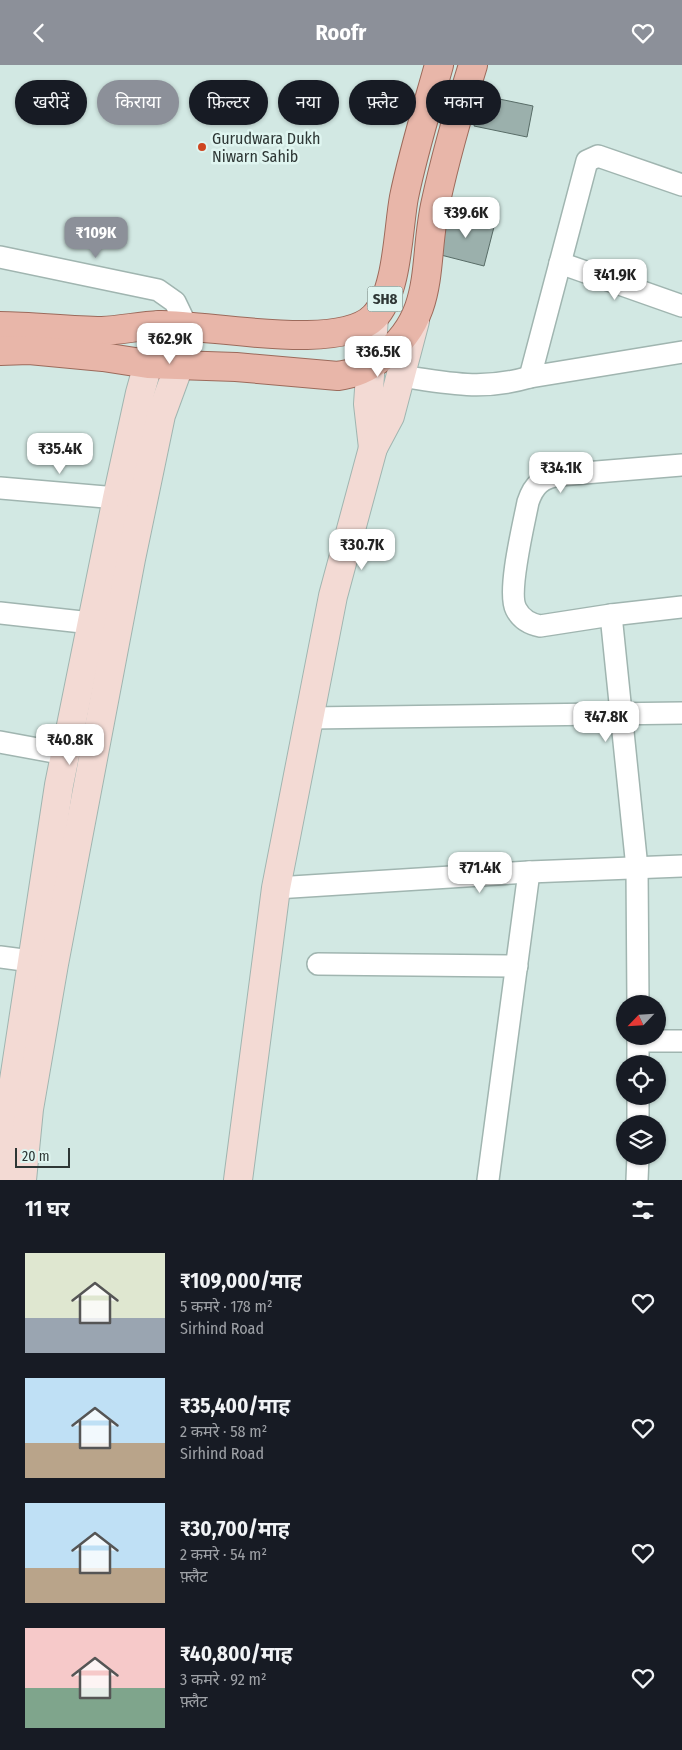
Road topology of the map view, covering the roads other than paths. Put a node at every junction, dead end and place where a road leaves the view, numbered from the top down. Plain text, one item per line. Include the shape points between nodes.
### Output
1 (439, 65) edge
2 (473, 65) edge
3 (682, 185) edge
4 (0, 257) edge
5 (560, 263) junction
6 (175, 302) junction
7 (682, 306) edge
8 (374, 317) junction
9 (415, 321) junction
10 (0, 325) edge
11 (159, 325) junction
12 (187, 327) junction
13 (0, 351) edge
14 (682, 352) edge
15 (148, 364) junction
16 (179, 366) junction
17 (370, 366) junction
18 (400, 376) junction
19 (530, 377) junction
20 (373, 448) junction
21 (682, 465) edge
22 (0, 488) edge
23 (117, 498) junction
24 (682, 607) edge
25 (0, 613) edge
26 (611, 615) junction
27 (91, 623) junction
28 (682, 713) edge
29 (621, 714) junction
30 (310, 718) junction
31 (0, 742) edge
32 (65, 754) junction
33 (682, 866) edge
34 (637, 869) junction
35 (529, 872) junction
36 (276, 888) junction
37 (0, 957) edge
38 (43, 963) junction
39 (318, 964) dead end
40 (517, 967) junction
41 (638, 995) edge
42 (666, 1040) edge
43 (682, 1041) edge
44 (638, 1165) edge
45 (0, 1172) edge
46 (22, 1180) edge
47 (238, 1180) edge
48 (488, 1180) edge
49 (638, 1180) edge

1 - 8 main road, SH8 via 404,198 395,268 386,297
2 - 9 main road, SH8 via 435,204 427,277
3 - 5 street via 592,157 587,161
4 - 6 street via 158,290
5 - 7 street
5 - 19 street
6 - 11 street
6 - 12 street
8 - 12 main road, SH8 via 355,328 334,334 279,334
8 - 17 main road
9 - 17 main road, SH8 via 400,342
9 - 18 main road
10 - 11 main road, SH8 via 102,331
11 - 12 main road, SH8
11 - 15 main road
12 - 16 main road
13 - 15 main road, SH8 via 29,350
14 - 19 street
15 - 16 main road, SH8
15 - 23 main road
16 - 17 main road, SH8 via 236,367 338,376 353,375
16 - 38 main road via 161,415
17 - 20 main road via 368,404
18 - 19 street via 488,386
18 - 20 main road via 390,416
20 - 30 main road via 333,596
21 - 26 street via 548,477 532,490 513,587 515,608 530,624 540,626
22 - 23 street
23 - 27 main road
24 - 26 street
25 - 27 street
26 - 29 street
27 - 32 main road
28 - 29 street
29 - 30 street
29 - 34 street
30 - 36 main road
31 - 32 street
32 - 38 main road
33 - 34 street
34 - 35 street
34 - 41 street
35 - 36 street
35 - 40 street
36 - 47 main road
37 - 38 street
38 - 45 main road
38 - 46 main road
39 - 40 street
40 - 48 street
42 - 43 street
44 - 49 street

